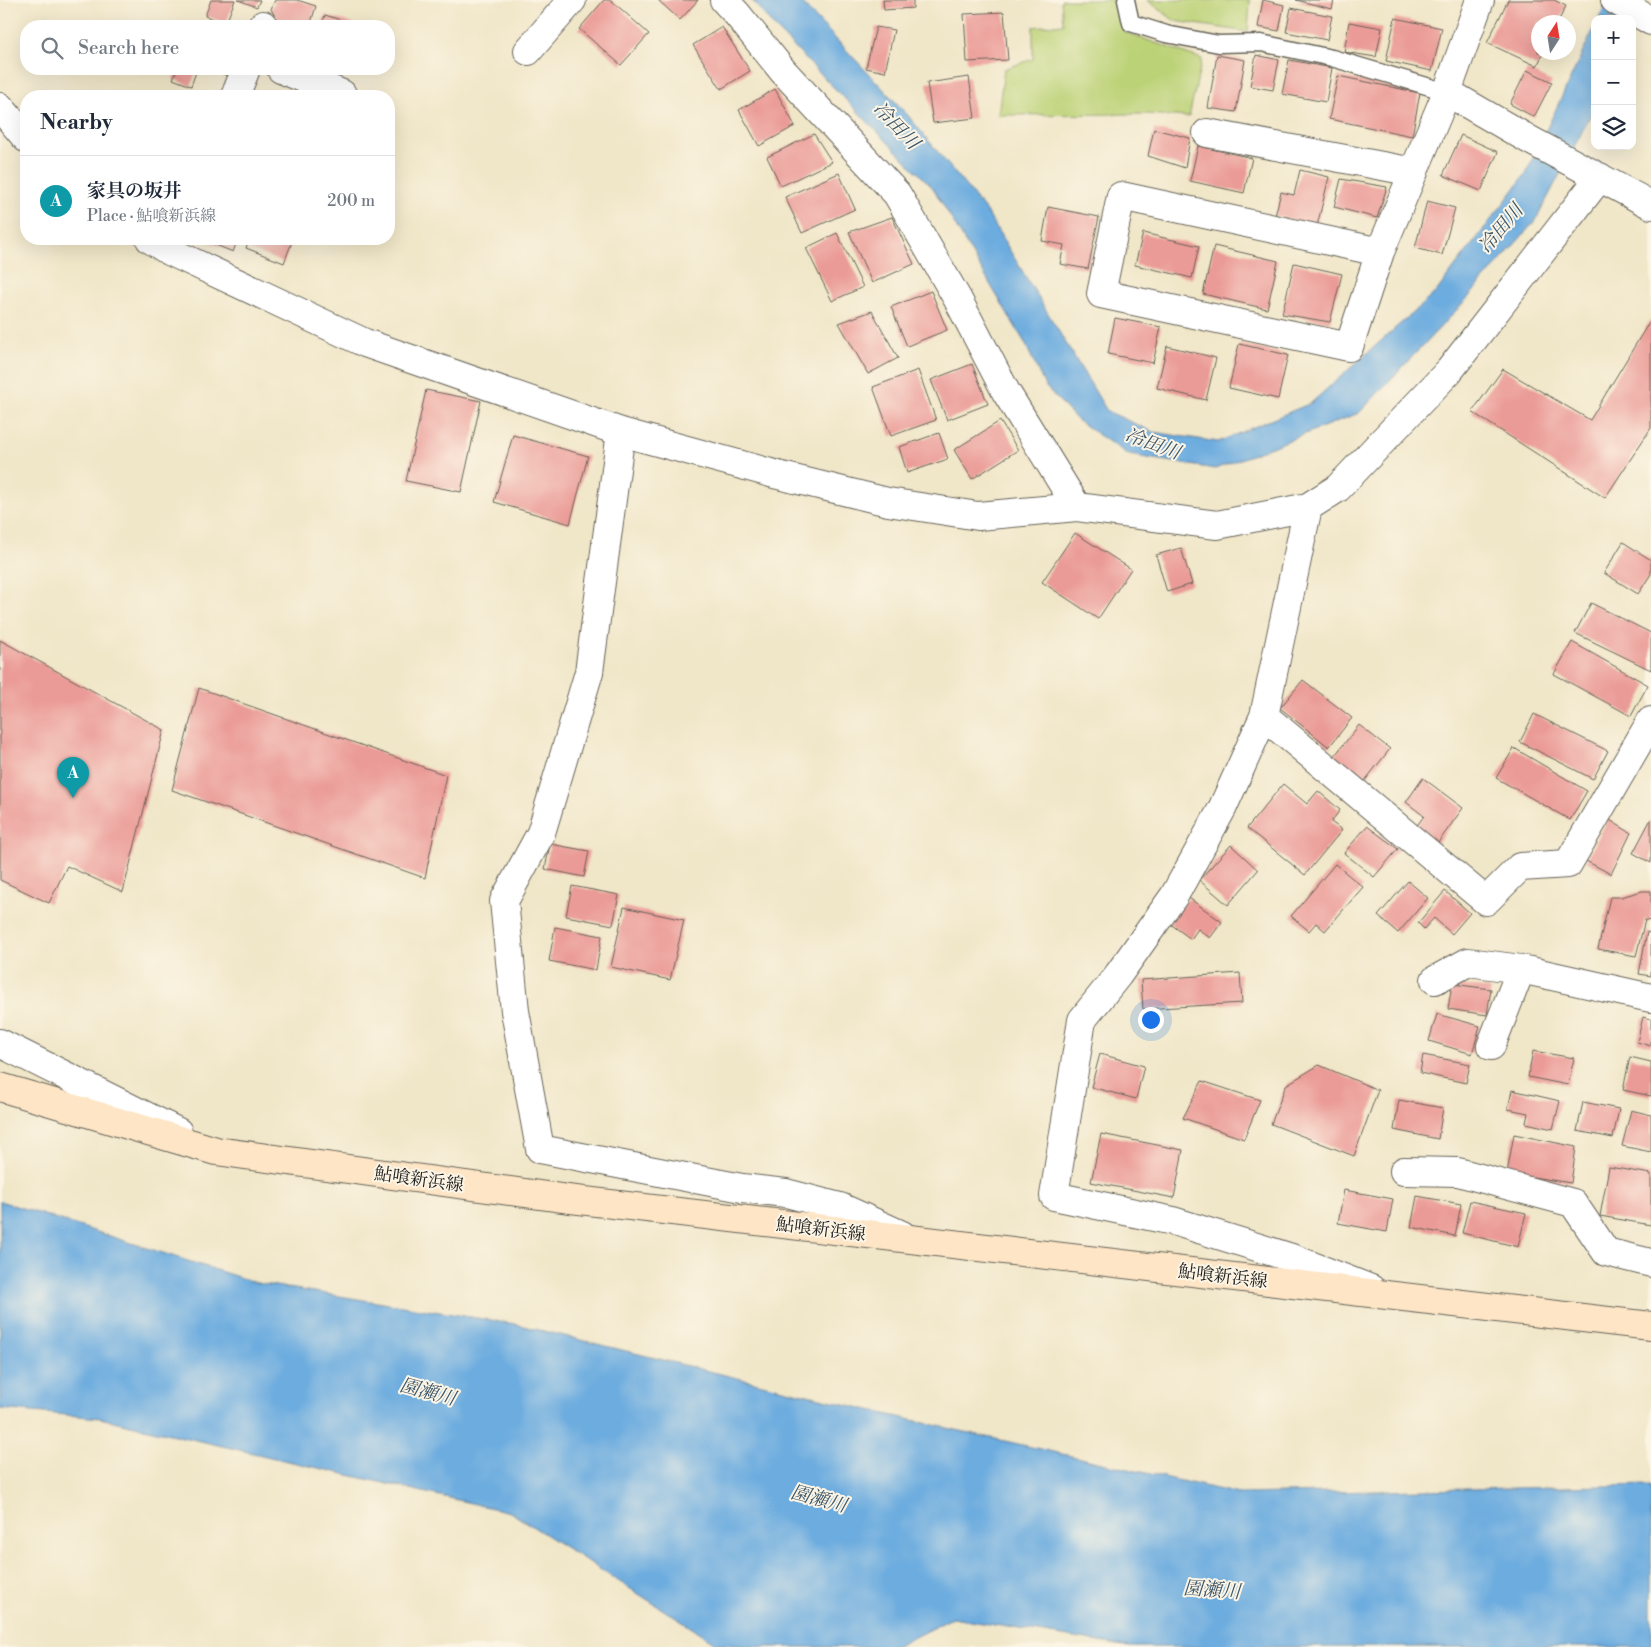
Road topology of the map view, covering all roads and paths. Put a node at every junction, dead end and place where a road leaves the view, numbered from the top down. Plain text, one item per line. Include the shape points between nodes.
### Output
1 (572, 0) edge
2 (724, 0) edge
3 (1126, 0) edge
4 (1480, 0) edge
5 (1614, 0) edge
6 (1650, 21) edge
7 (528, 50) dead end
8 (244, 75) edge
9 (296, 75) edge
10 (237, 90) edge
11 (332, 90) edge
12 (1447, 92) junction
13 (0, 108) edge
14 (20, 131) edge
15 (1207, 133) dead end
16 (1414, 172) junction
17 (1594, 174) junction
18 (1651, 205) edge
19 (177, 246) edge
20 (1380, 252) junction
21 (621, 432) junction
22 (1077, 507) junction
23 (1308, 507) junction
24 (1264, 716) junction
25 (1651, 721) edge
26 (1521, 969) junction
27 (1434, 980) dead end
28 (1651, 998) edge
29 (0, 1043) edge
30 (1491, 1046) dead end
31 (0, 1087) edge
32 (216, 1151) junction
33 (1404, 1172) dead end
34 (910, 1239) junction
35 (1651, 1263) edge
36 (1387, 1295) junction
37 (1651, 1326) edge

1 - 7 street
2 - 22 street via 783,71 897,194 1006,392
3 - 12 lane via 1131,23 1166,34 1220,44 1262,43 1332,58
4 - 12 street
5 - 6 street
8 - 10 street
9 - 11 street
12 - 16 street
12 - 17 street
13 - 14 street
15 - 16 street
16 - 20 street
17 - 18 street
17 - 23 street via 1449,370 1338,488
19 - 21 street via 365,343
20 - 20 street via 1349,347 1101,294 1121,196
21 - 22 street via 778,475 906,505 978,516
21 - 34 street via 589,672 541,833 504,901 515,1011 540,1149 742,1188 786,1193 840,1207
22 - 23 street via 1217,525
23 - 24 street
24 - 25 street via 1486,901 1520,867 1568,864
24 - 36 street via 1222,809 1174,896 1082,1020 1054,1196 1173,1221 1292,1258
26 - 27 street via 1468,962
26 - 28 street
26 - 30 street
29 - 32 street
31 - 32 main road, 鮎喰新浜線
32 - 34 main road, 鮎喰新浜線 via 569,1199
33 - 35 street via 1458,1172 1573,1203 1606,1252
34 - 36 main road, 鮎喰新浜線
36 - 37 main road, 鮎喰新浜線

